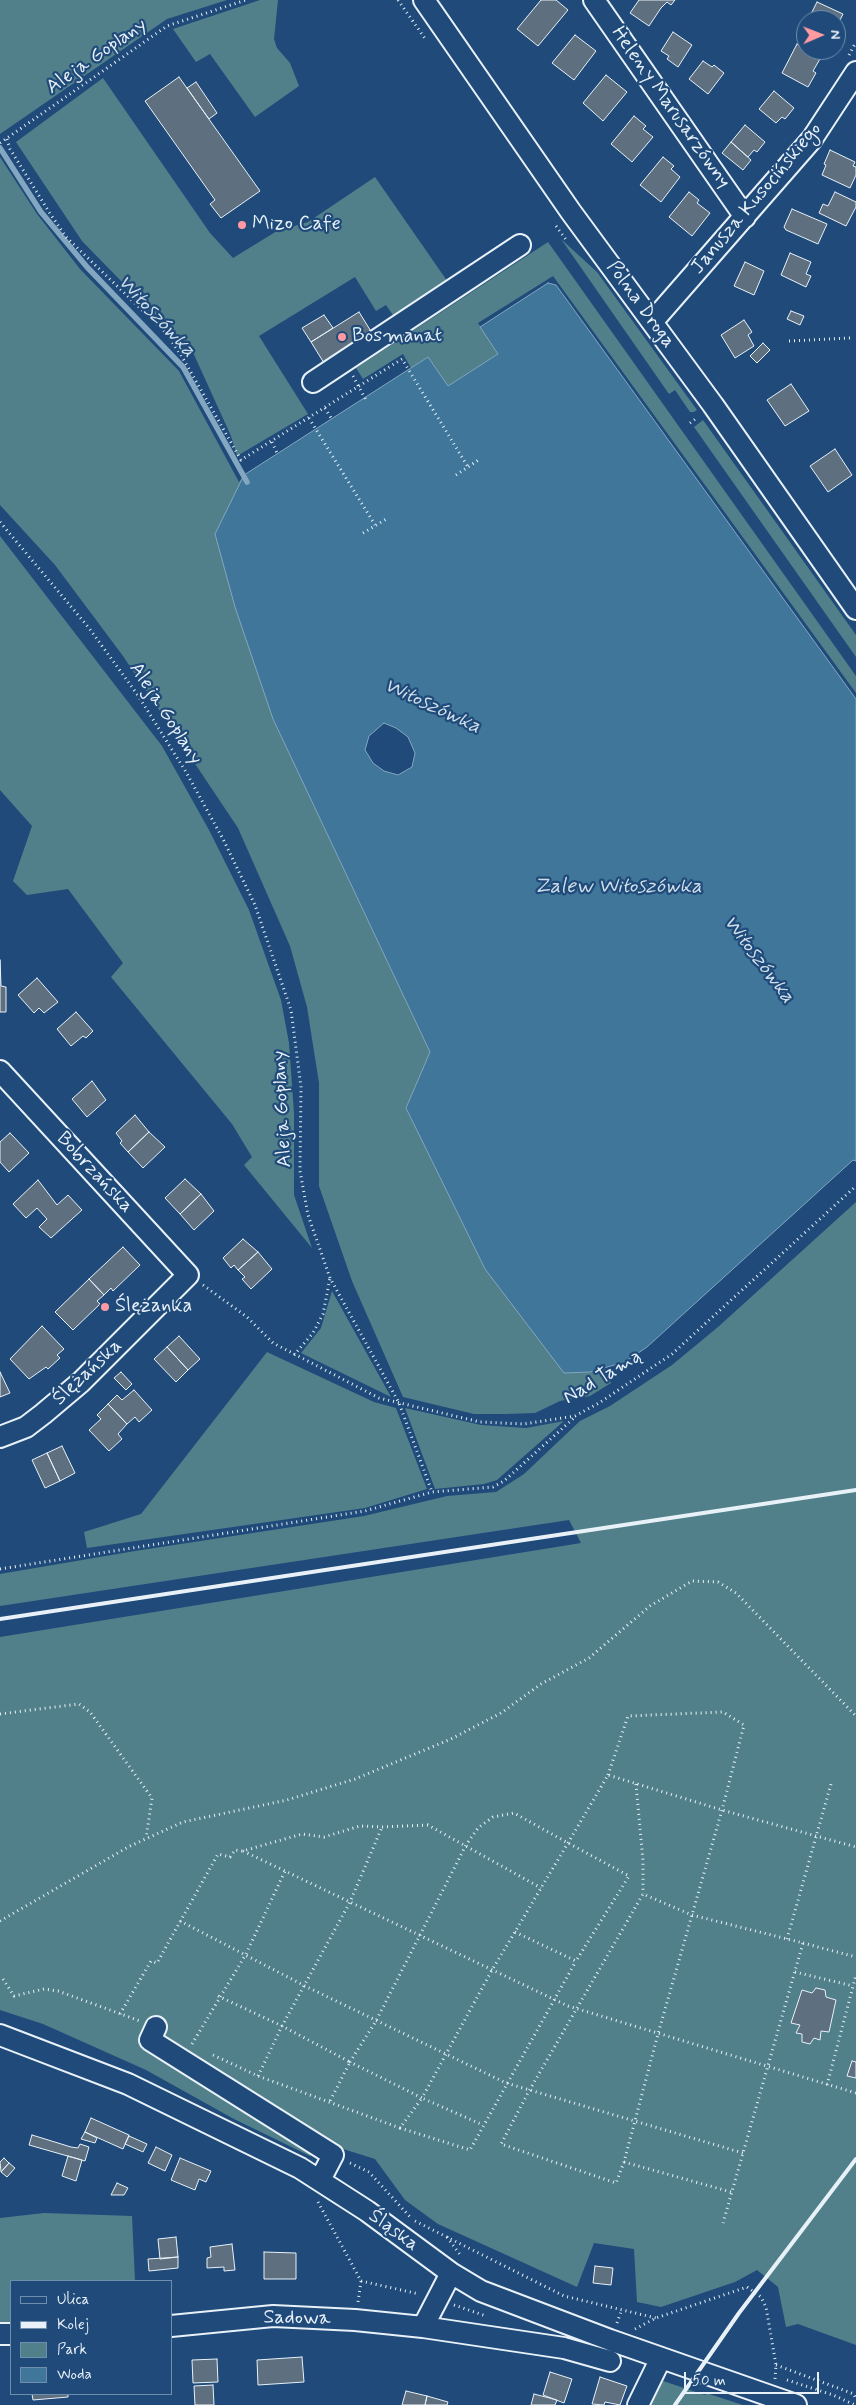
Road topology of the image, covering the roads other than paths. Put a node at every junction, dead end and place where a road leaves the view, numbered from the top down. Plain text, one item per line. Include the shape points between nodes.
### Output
1 (424, 0) edge
2 (594, 0) edge
3 (856, 72) edge
4 (745, 217) junction
5 (520, 244) dead end
6 (652, 321) junction
7 (313, 382) dead end
8 (856, 609) edge
9 (0, 1071) edge
10 (188, 1275) joint
11 (0, 1437) edge
12 (156, 2027) road end
13 (0, 2035) edge
14 (317, 2188) junction
15 (451, 2273) junction
16 (172, 2326) edge
17 (423, 2327) junction
18 (661, 2358) junction
19 (610, 2360) dead end
20 (638, 2405) edge
21 (796, 2405) edge

1 - 6 street, Polna Droga via 571,212
2 - 4 street, Heleny Marusarzówny
3 - 4 street, Janusza Kusocińskiego via 812,139
4 - 6 street, Janusza Kusocińskiego
5 - 7 street
6 - 8 street, Polna Droga
9 - 10 street, Bobrzańska
10 - 11 street, Ślężańska via 75,1386 26,1427
12 - 14 street via 150,2040 333,2155
13 - 14 street, Śląska via 128,2084
14 - 15 street, Śląska via 368,2211
15 - 17 street
15 - 18 street, Śląska via 516,2306
16 - 17 street, Sadowa via 273,2316
17 - 19 street, Sadowa via 564,2348
18 - 20 street
18 - 21 street, Śląska

